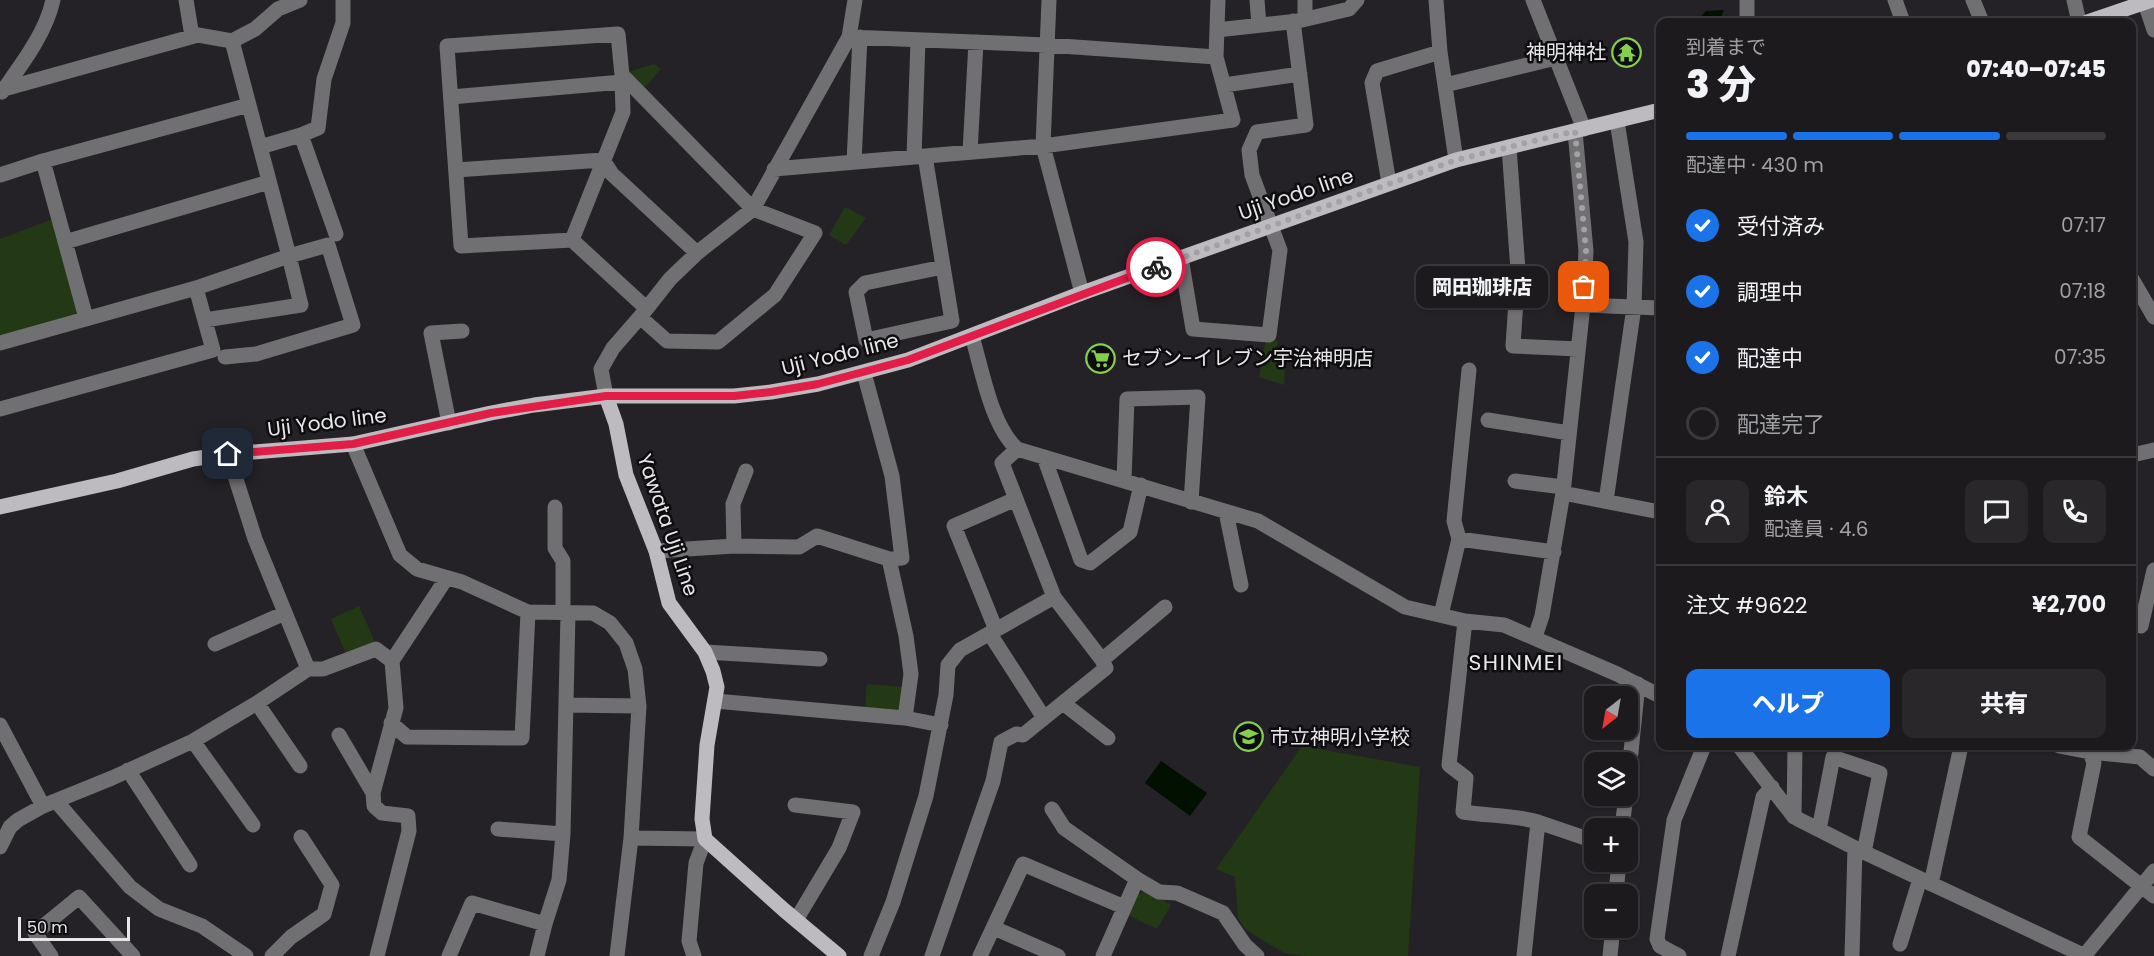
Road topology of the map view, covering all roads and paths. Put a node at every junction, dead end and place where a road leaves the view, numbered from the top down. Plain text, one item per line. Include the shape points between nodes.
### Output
1 (53, 0) edge
2 (186, 0) edge
3 (300, 0) edge
4 (343, 0) edge
5 (855, 0) edge
6 (1049, 0) edge
7 (1218, 0) edge
8 (1257, 0) edge
9 (1305, 0) edge
10 (1357, 0) edge
11 (1436, 0) edge
12 (1533, 0) edge
13 (1747, 0) edge
14 (1895, 0) edge
15 (1973, 0) edge
16 (2074, 0) edge
17 (2149, 1) edge
18 (1747, 18) edge
19 (1902, 18) edge
20 (1980, 18) edge
21 (2078, 18) edge
22 (2099, 18) edge
23 (1299, 20) junction
24 (1259, 26) junction
25 (1217, 30) junction
26 (2154, 30) edge
27 (192, 36) junction
28 (854, 37) junction
29 (918, 40) junction
30 (232, 41) junction
31 (976, 42) junction
32 (1047, 45) junction
33 (1440, 52) junction
34 (1216, 57) junction
35 (1556, 58) junction
36 (1300, 74) junction
37 (622, 79) junction
38 (1224, 85) junction
39 (1445, 85) junction
40 (2, 92) edge
41 (451, 97) junction
42 (249, 105) junction
43 (1656, 111) edge
44 (1617, 121) junction
45 (1580, 130) junction
46 (301, 135) junction
47 (1043, 146) junction
48 (260, 147) junction
49 (1509, 147) junction
50 (970, 152) junction
51 (920, 156) junction
52 (603, 160) junction
53 (1456, 160) junction
54 (43, 161) junction
55 (854, 162) junction
56 (774, 169) junction
57 (456, 170) junction
58 (0, 175) edge
59 (269, 182) junction
60 (1389, 183) junction
61 (753, 209) junction
62 (1270, 224) junction
63 (336, 234) dead end
64 (572, 240) junction
65 (65, 242) junction
66 (698, 253) junction
67 (289, 256) junction
68 (1181, 258) junction
69 (943, 267) junction
70 (2136, 286) edge
71 (196, 288) junction
72 (1082, 293) junction
73 (1583, 305) junction
74 (1634, 307) junction
75 (1656, 308) edge
76 (643, 313) junction
77 (2154, 317) edge
78 (86, 318) junction
79 (205, 321) junction
80 (952, 321) junction
81 (462, 331) dead end
82 (972, 336) junction
83 (952, 342) junction
84 (0, 343) edge
85 (1578, 349) junction
86 (225, 357) dead end
87 (1469, 370) dead end
88 (864, 373) junction
89 (606, 396) junction
90 (0, 409) edge
91 (1488, 420) dead end
92 (449, 423) junction
93 (1569, 433) junction
94 (353, 444) junction
95 (1017, 449) junction
96 (2154, 450) edge
97 (228, 454) junction
98 (2136, 454) edge
99 (1044, 457) junction
100 (746, 471) dead end
101 (1125, 480) junction
102 (1515, 480) dead end
103 (1141, 485) junction
104 (1563, 490) junction
105 (1016, 499) junction
106 (1606, 501) junction
107 (1191, 502) junction
108 (0, 507) edge
109 (555, 507) dead end
110 (1656, 511) edge
111 (1226, 512) junction
112 (1459, 539) junction
113 (734, 546) junction
114 (656, 551) junction
115 (1554, 552) junction
116 (889, 559) junction
117 (2154, 570) edge
118 (446, 579) junction
119 (1241, 585) dead end
120 (1054, 597) junction
121 (1165, 607) dead end
122 (528, 612) junction
123 (285, 613) junction
124 (565, 613) junction
125 (1441, 615) junction
126 (1465, 621) junction
127 (2136, 625) edge
128 (993, 632) junction
129 (1535, 637) junction
130 (215, 644) dead end
131 (705, 652) junction
132 (820, 659) dead end
133 (1102, 660) junction
134 (392, 661) junction
135 (308, 669) junction
136 (1638, 684) junction
137 (1656, 694) edge
138 (715, 701) junction
139 (257, 703) junction
140 (1063, 703) junction
141 (566, 705) junction
142 (639, 706) junction
143 (905, 718) junction
144 (1044, 718) junction
145 (391, 723) junction
146 (941, 724) junction
147 (0, 725) edge
148 (339, 735) dead end
149 (1098, 736) dead end
150 (193, 741) junction
151 (1702, 750) edge
152 (1742, 750) edge
153 (1795, 750) edge
154 (1960, 750) edge
155 (2091, 750) edge
156 (2097, 750) edge
157 (1631, 752) edge
158 (300, 766) dead end
159 (2154, 769) edge
160 (128, 770) junction
161 (1772, 787) junction
162 (373, 793) junction
163 (50, 804) junction
164 (795, 806) dead end
165 (1052, 809) dead end
166 (1794, 817) junction
167 (1538, 822) junction
168 (253, 825) dead end
169 (498, 829) dead end
170 (1819, 830) junction
171 (563, 834) junction
172 (301, 837) dead end
173 (631, 838) junction
174 (1584, 838) edge
175 (705, 839) junction
176 (0, 847) edge
177 (1859, 850) junction
178 (190, 865) dead end
179 (2154, 871) edge
180 (1137, 879) junction
181 (1926, 881) junction
182 (2141, 886) junction
183 (2154, 896) edge
184 (1124, 907) junction
185 (796, 920) junction
186 (545, 924) junction
187 (994, 928) junction
188 (1612, 938) edge
189 (1900, 944) dead end
190 (51, 956) edge
191 (133, 956) edge
192 (246, 956) edge
193 (272, 956) edge
194 (377, 956) edge
195 (449, 956) edge
196 (537, 956) edge
197 (617, 956) edge
198 (693, 956) edge
199 (839, 956) edge
200 (871, 956) edge
201 (932, 956) edge
202 (980, 956) edge
203 (1059, 956) edge
204 (1102, 956) edge
205 (1257, 956) edge
206 (1524, 956) edge
207 (1610, 956) edge
208 (1679, 956) edge
209 (1728, 956) edge
210 (1852, 956) edge
211 (2084, 956) edge

1 - 40 street via 39,34
2 - 27 street
3 - 30 street via 278,9 255,29
4 - 46 street via 343,23 324,79 318,128
5 - 28 street
6 - 32 street
7 - 25 street
8 - 24 street
9 - 23 street
10 - 23 street via 1349,9
11 - 33 street
12 - 35 street
13 - 18 street
14 - 19 street
15 - 20 street
16 - 21 street
17 - 22 main road
17 - 26 street
23 - 24 street
23 - 36 street
24 - 25 street
25 - 34 street
27 - 30 street
27 - 40 street
28 - 29 street
28 - 55 street
28 - 56 street
29 - 31 street
29 - 51 street
30 - 42 street
31 - 32 street
31 - 50 street
32 - 34 street
32 - 47 street
33 - 39 street
33 - 60 street via 1377,71 1372,83
34 - 38 street
35 - 39 street
35 - 45 street
36 - 38 street
36 - 62 street via 1306,126 1257,132 1249,150 1252,176
37 - 41 street
37 - 41 street via 618,34 447,46
37 - 52 street via 623,112
37 - 61 street
38 - 47 street via 1233,120
39 - 53 street
41 - 57 street
42 - 48 street
42 - 54 street
43 - 44 main road, Uji Yodo line
44 - 45 main road, Uji Yodo line
44 - 74 street via 1636,242
45 - 49 main road, Uji Yodo line
45 - 73 street via 1586,251
46 - 48 street
46 - 63 street
47 - 50 street
47 - 72 street
48 - 59 street
49 - 53 main road, Uji Yodo line
49 - 85 street via 1518,270 1513,346
50 - 51 street
51 - 55 street
51 - 69 street
52 - 57 street
52 - 64 street
52 - 66 street via 612,174
53 - 60 main road, Uji Yodo line
54 - 58 street
54 - 65 street
55 - 56 street
56 - 61 street
57 - 64 street via 461,246
59 - 65 street
59 - 67 street
60 - 62 main road, Uji Yodo line
61 - 66 street
61 - 76 street via 815,233 775,295 718,342 667,341
62 - 68 main road, Uji Yodo line
62 - 68 street via 1280,250 1269,335 1193,329
64 - 76 street
65 - 78 street
66 - 76 street via 670,279
67 - 71 street
67 - 79 street via 301,304
67 - 86 street via 328,245 353,325 256,354
68 - 72 main road, Uji Yodo line
69 - 80 street
69 - 80 street via 865,283 856,292 867,340
70 - 77 street
71 - 78 street
71 - 79 street
72 - 82 main road, Uji Yodo line
73 - 74 street
73 - 85 street
74 - 75 street
74 - 106 street
76 - 89 street via 601,369
78 - 84 street
79 - 90 street via 213,350
80 - 83 street
81 - 92 street via 431,333
82 - 83 main road, Uji Yodo line
82 - 95 street via 999,427
83 - 88 main road, Uji Yodo line
85 - 93 street
87 - 112 street via 1454,521
88 - 89 main road, Uji Yodo line via 762,393
88 - 116 street via 892,476 902,558
89 - 92 main road, Uji Yodo line via 534,405
89 - 114 main road, Yawata Uji Line via 626,475
91 - 93 street
92 - 94 main road, Uji Yodo line
93 - 104 street
94 - 97 main road, Uji Yodo line
94 - 118 street via 400,555 417,568
95 - 99 street
95 - 105 street via 1002,463
96 - 98 street
97 - 108 main road, Uji Yodo line via 192,459 117,481
97 - 123 street
99 - 101 street
99 - 103 street via 1082,560 1090,563 1130,532
100 - 113 street via 734,504
101 - 103 street
101 - 107 street via 1127,399 1198,398
102 - 104 street
103 - 107 street
104 - 106 street
104 - 115 street
105 - 120 street
105 - 128 street via 954,526
106 - 110 street
107 - 111 street
109 - 124 street via 555,548 563,561
111 - 119 street
111 - 125 street via 1258,521 1405,607
112 - 115 street
112 - 125 street
113 - 114 street
113 - 116 street via 800,547 817,536
114 - 131 main road, Yawata Uji Line via 669,603
115 - 129 street
116 - 143 street via 911,674
117 - 127 street via 2142,626
118 - 122 street via 462,582
118 - 134 street
120 - 128 street
120 - 133 street
121 - 133 street
122 - 124 street
122 - 145 street via 522,738 407,737
123 - 130 street
123 - 135 street
124 - 141 street
124 - 142 street via 593,613 610,623 626,643 635,669
125 - 126 street
126 - 129 street via 1504,625
126 - 167 street via 1449,765 1466,778 1463,812
128 - 144 street
128 - 146 street via 960,650 948,665
129 - 136 street
131 - 132 street
131 - 138 main road, Yawata Uji Line via 717,687
133 - 140 street via 1106,668
134 - 135 street via 376,650 323,669
134 - 145 street via 396,708
135 - 139 street
136 - 137 street
136 - 157 street
138 - 143 street
138 - 175 main road, Yawata Uji Line via 707,745 702,819
139 - 150 street
139 - 158 street
140 - 144 street
140 - 149 street
141 - 142 street
141 - 171 street
142 - 173 street
143 - 146 street
144 - 201 street via 1023,735 1016,734 1001,742 993,781
145 - 162 street
146 - 200 street via 926,796 893,902
147 - 163 street
148 - 162 street
150 - 160 street
150 - 168 street
151 - 208 street via 1674,820 1657,939 1660,946
152 - 161 street
153 - 166 street
154 - 181 street
155 - 182 street via 2094,763 2079,837
156 - 159 street via 2140,757
160 - 163 street
160 - 178 street
161 - 166 street
161 - 209 street via 1763,797
162 - 194 street via 374,806 382,813 408,816 409,831
163 - 176 street via 18,820
163 - 192 street via 130,887 159,909 202,926
164 - 185 street via 853,812 839,848
165 - 180 street via 1064,828
166 - 170 street
167 - 174 street
167 - 206 street
169 - 171 street
170 - 177 street
170 - 177 street via 1833,757 1880,773
171 - 186 street via 559,880
172 - 193 street via 332,885 324,914
173 - 175 street
173 - 197 street
175 - 185 main road
175 - 198 street via 696,863 689,941
177 - 181 street
177 - 210 street
179 - 182 street
180 - 184 street
180 - 205 street via 1159,892 1177,893 1223,913
181 - 189 street
181 - 211 street
182 - 183 street
182 - 211 street
184 - 187 street via 1023,864
184 - 204 street
185 - 199 main road
186 - 195 street via 472,903
186 - 196 street
187 - 202 street
187 - 203 street
188 - 207 street
190 - 191 street via 35,933 79,897

